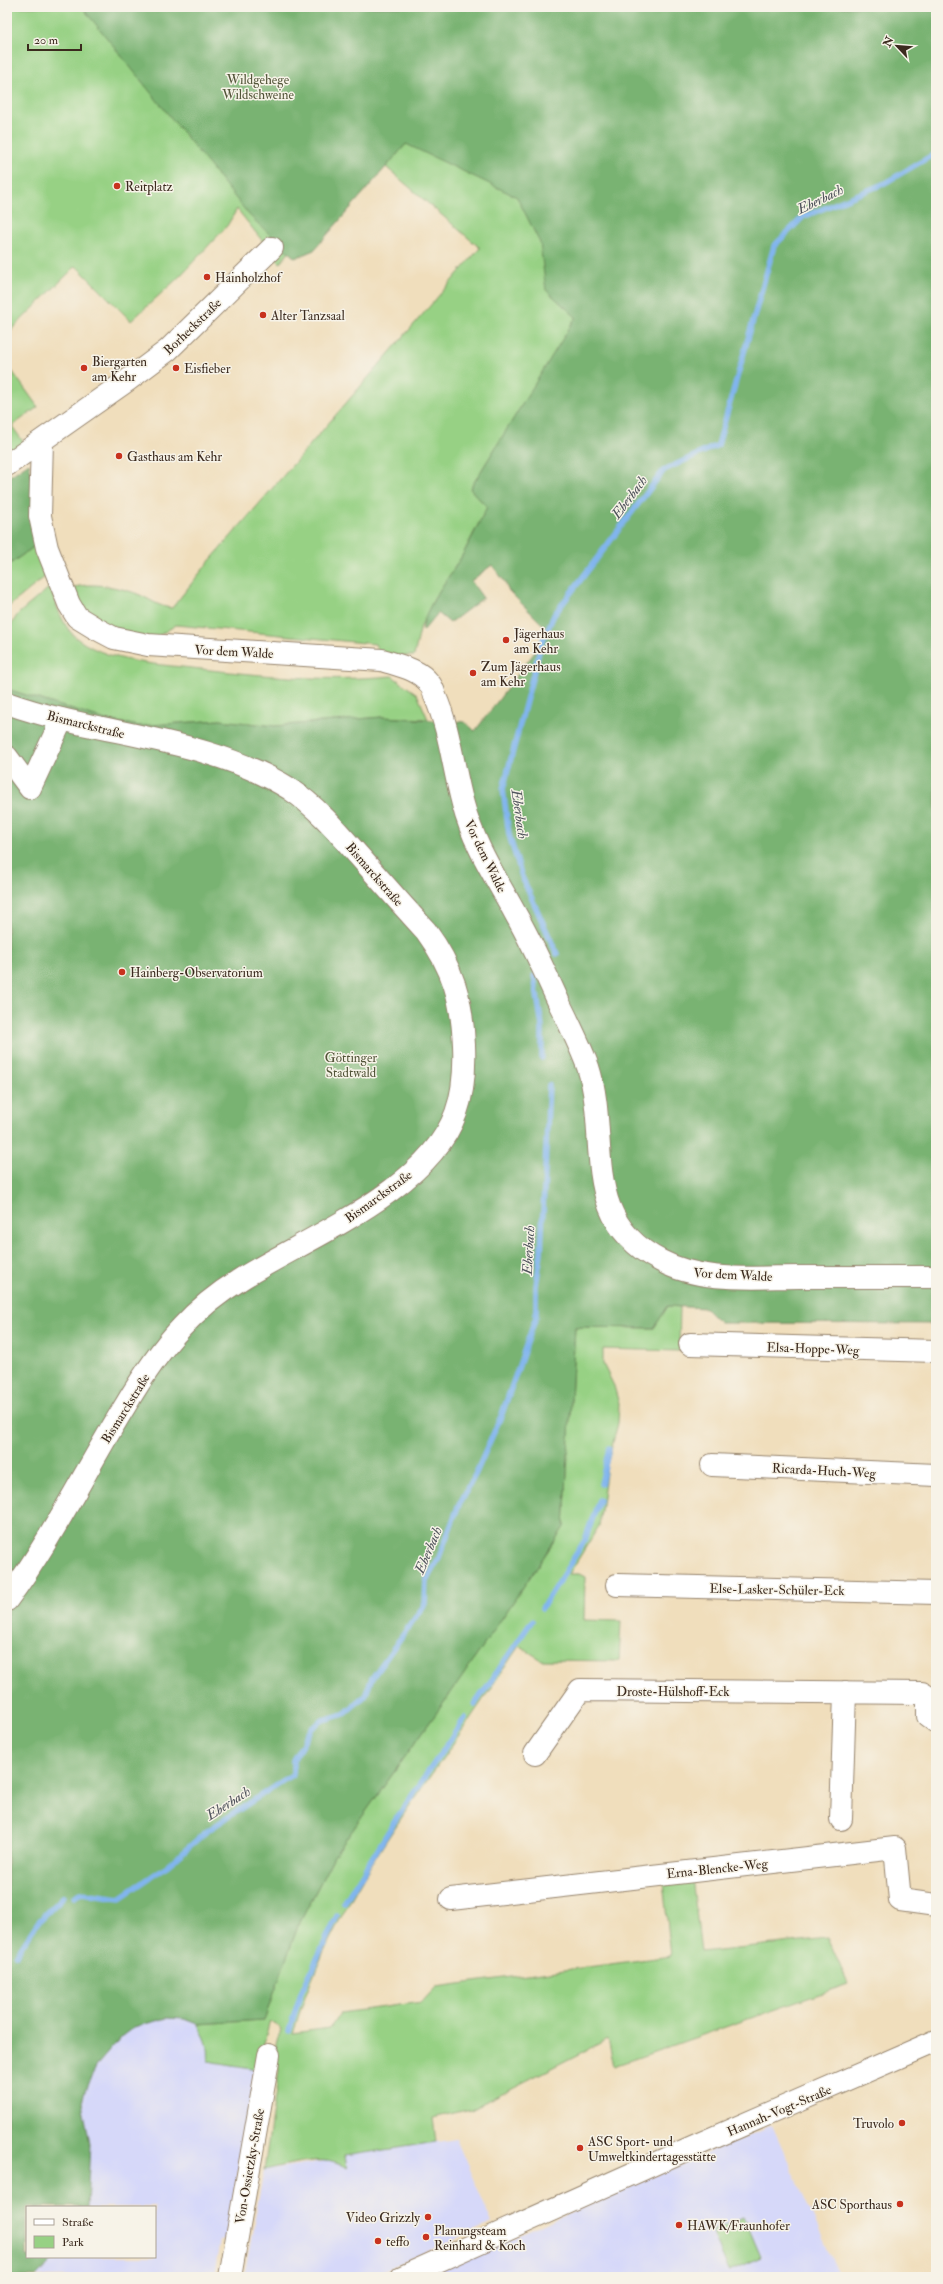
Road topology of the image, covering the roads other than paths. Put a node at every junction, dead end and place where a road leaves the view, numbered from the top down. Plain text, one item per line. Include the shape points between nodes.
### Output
1 (272, 248) dead end
2 (42, 441) junction
3 (7, 465) edge
4 (7, 703) edge
5 (62, 719) junction
6 (7, 757) edge
7 (936, 1277) edge
8 (690, 1344) dead end
9 (936, 1351) edge
10 (712, 1465) dead end
11 (936, 1475) edge
12 (617, 1585) dead end
13 (936, 1593) edge
14 (7, 1600) edge
15 (845, 1692) junction
16 (936, 1722) edge
17 (535, 1754) dead end
18 (841, 1819) dead end
19 (451, 1899) dead end
20 (936, 1905) edge
21 (936, 2041) edge
22 (269, 2055) dead end
23 (230, 2277) edge
24 (402, 2277) edge

1 - 2 street, Borheckstraße via 168,350
2 - 3 street, Borheckstraße
2 - 7 street, Vor dem Walde via 40,516 46,548 77,617 114,638 148,646 382,660 404,667 429,683 442,712 469,824 579,1042 595,1096 601,1180 606,1198 616,1220 636,1243 673,1267 684,1271 718,1275
4 - 5 street, Bismarckstraße
5 - 6 street via 30,788
5 - 14 street, Bismarckstraße via 218,757 290,790 317,809 426,931 441,952 455,981 462,1015 464,1074 455,1116 428,1156 409,1176 340,1224 242,1279 196,1312 169,1341 112,1426 45,1545
8 - 9 street, Elsa-Hoppe-Weg
10 - 11 street, Ricarda-Huch-Weg
12 - 13 street, Else-Lasker-Schüler-Eck
15 - 16 street, Droste-Hülshoff-Eck via 922,1693 928,1697 928,1716
15 - 17 street, Droste-Hülshoff-Eck via 580,1690
15 - 18 street
19 - 20 street, Erna-Blencke-Weg via 895,1848 900,1900
21 - 24 street, Hannah-Vogt-Straße
22 - 23 street, Von-Ossietzky-Straße

